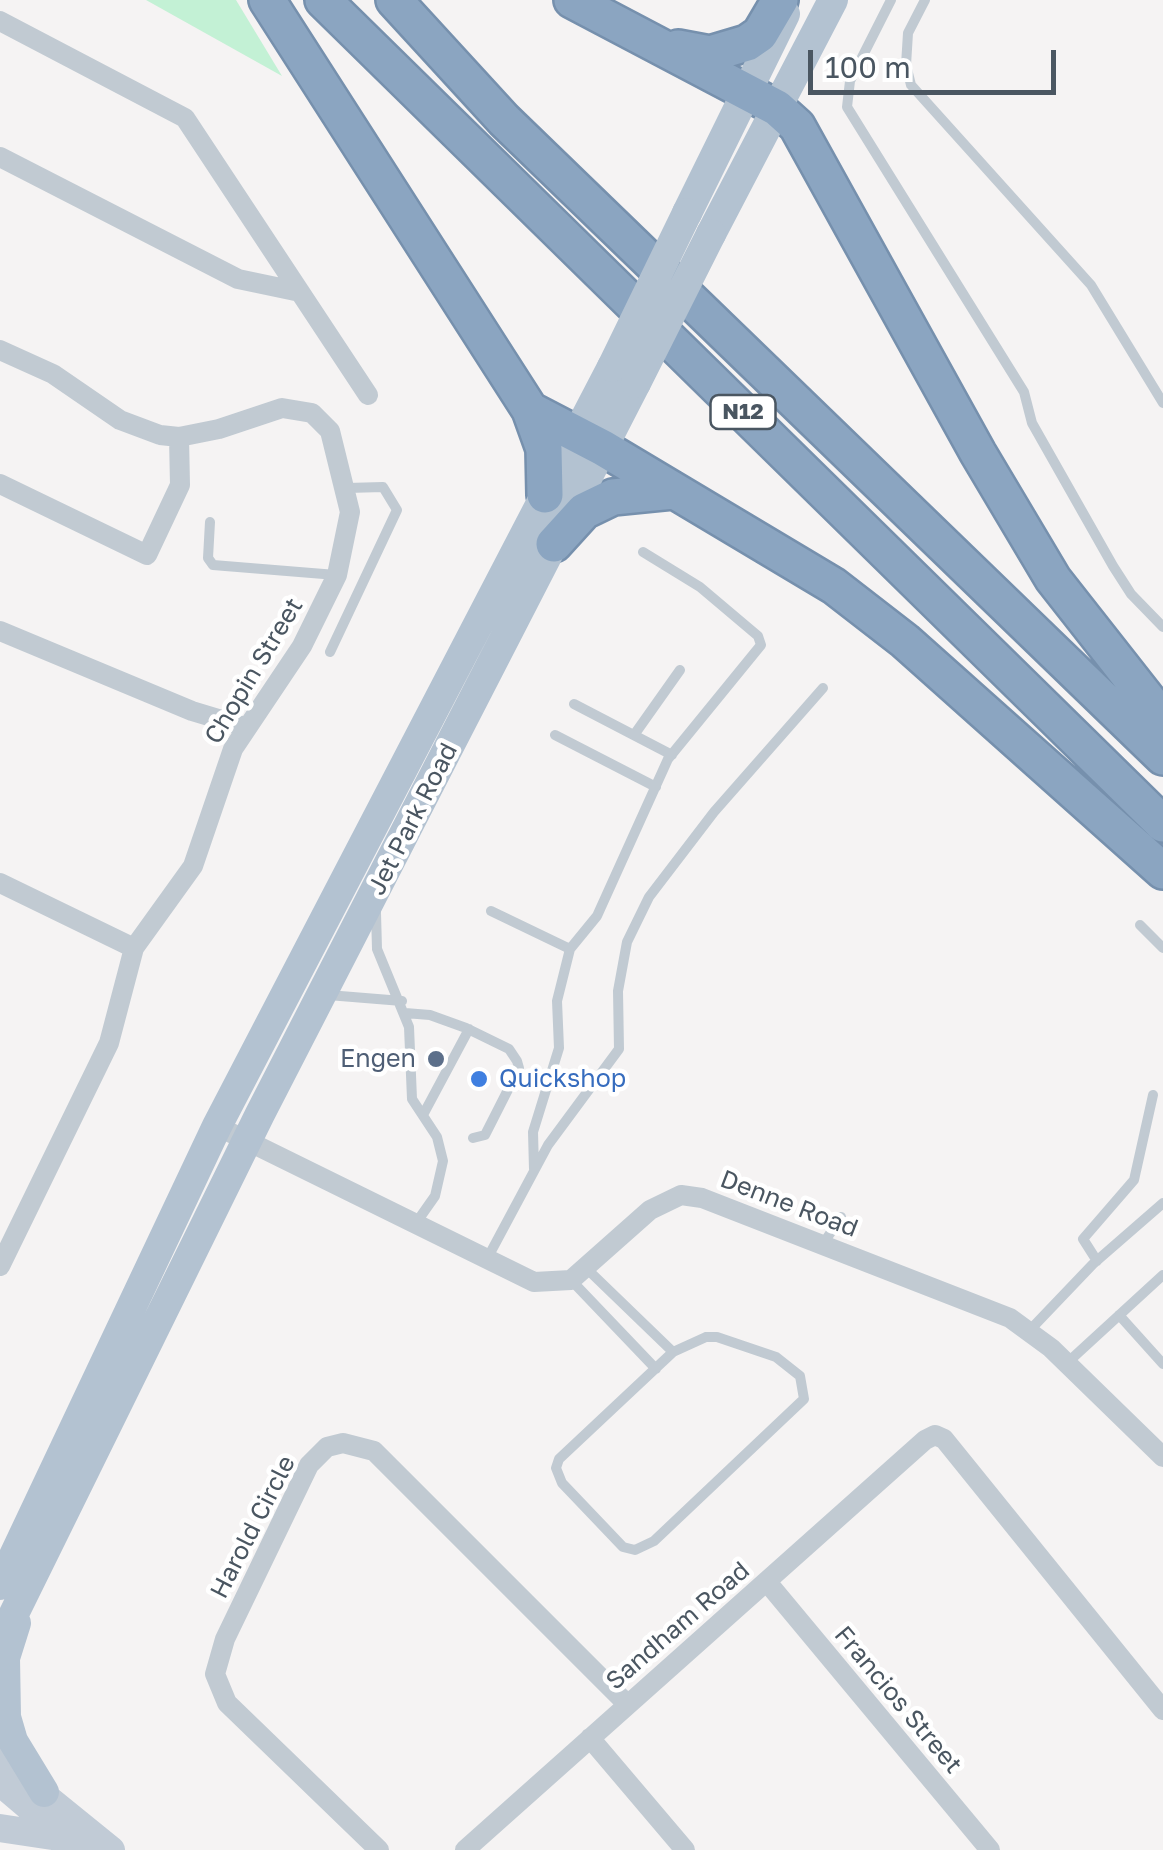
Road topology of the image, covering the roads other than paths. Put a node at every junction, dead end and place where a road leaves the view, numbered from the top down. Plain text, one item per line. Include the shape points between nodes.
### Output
1 (266, 0) edge
2 (323, 0) edge
3 (394, 0) edge
4 (572, 0) edge
5 (780, 0) edge
6 (792, 0) edge
7 (833, 0) edge
8 (891, 0) edge
9 (925, 0) edge
10 (0, 20) edge
11 (630, 30) junction
12 (761, 101) junction
13 (0, 157) edge
14 (300, 292) junction
15 (0, 350) edge
16 (624, 375) junction
17 (368, 395) dead end
18 (1163, 403) edge
19 (530, 410) junction
20 (179, 437) junction
21 (590, 441) junction
22 (0, 484) edge
23 (347, 488) junction
24 (673, 491) junction
25 (545, 495) junction
26 (210, 522) dead end
27 (554, 544) junction
28 (643, 552) dead end
29 (336, 575) junction
30 (1163, 627) edge
31 (0, 632) edge
32 (330, 652) dead end
33 (680, 670) dead end
34 (823, 688) dead end
35 (574, 704) dead end
36 (1163, 720) edge
37 (245, 727) junction
38 (555, 735) dead end
39 (634, 735) junction
40 (672, 754) junction
41 (1163, 757) edge
42 (656, 787) junction
43 (1163, 824) edge
44 (1163, 871) edge
45 (0, 883) edge
46 (377, 889) junction
47 (491, 911) dead end
48 (1140, 925) dead end
49 (134, 948) junction
50 (1163, 948) edge
51 (570, 950) junction
52 (321, 993) junction
53 (403, 1007) junction
54 (469, 1029) junction
55 (1153, 1095) dead end
56 (423, 1115) junction
57 (217, 1126) junction
58 (473, 1138) dead end
59 (247, 1139) junction
60 (534, 1173) junction
61 (1163, 1202) edge
62 (841, 1217) dead end
63 (416, 1224) junction
64 (823, 1244) junction
65 (486, 1261) junction
66 (1097, 1261) junction
67 (0, 1266) edge
68 (578, 1274) junction
69 (1163, 1275) edge
70 (1120, 1315) junction
71 (1030, 1330) junction
72 (673, 1352) junction
73 (1067, 1363) junction
74 (1163, 1364) edge
75 (656, 1368) junction
76 (1163, 1458) edge
77 (767, 1582) junction
78 (13, 1586) edge
79 (0, 1642) edge
80 (627, 1704) junction
81 (1163, 1710) edge
82 (590, 1738) junction
83 (0, 1760) edge
84 (0, 1782) edge
85 (44, 1792) junction
86 (0, 1828) edge
87 (73, 1844) edge
88 (111, 1850) edge
89 (380, 1850) edge
90 (466, 1850) edge
91 (684, 1850) edge
92 (990, 1850) edge

1 - 19 highway
2 - 43 highway, N12
3 - 41 highway, N12 via 504,120
4 - 11 highway
5 - 11 highway via 760,34 730,51 688,51
6 - 12 main road, Jet Park Road
7 - 12 main road, Jet Park Road
8 - 30 lane via 850,81 847,107 1024,392 1032,423 1112,566
9 - 18 lane via 908,33 911,85 1091,285
10 - 14 street via 178,112
11 - 12 highway
12 - 16 main road, Jet Park Road, bridge via 711,234
12 - 16 main road, Jet Park Road, bridge via 687,213
12 - 36 highway via 796,126 819,160 1053,579
13 - 14 street via 238,279
14 - 17 street
15 - 20 street via 53,374 135,428
16 - 21 main road, Jet Park Road
19 - 21 highway
19 - 25 highway via 544,449
20 - 22 street via 180,485 147,555
20 - 23 street, Chopin Street via 282,408 303,409 330,431
21 - 24 highway
21 - 25 main road, Jet Park Road
21 - 27 main road, Jet Park Road
23 - 29 street, Chopin Street via 349,523
23 - 32 lane via 383,487 397,510
24 - 27 highway via 613,497 584,512
24 - 44 highway via 834,586 905,641
25 - 57 main road, Jet Park Road
26 - 29 lane via 213,566
27 - 46 main road, Jet Park Road
28 - 40 lane via 700,587 762,640
29 - 37 street, Chopin Street via 302,646
31 - 37 street
33 - 39 lane
34 - 60 lane via 649,896 628,942 618,991 619,1049
35 - 39 lane
37 - 49 street, Chopin Street via 200,854
38 - 42 lane
39 - 40 lane
40 - 42 lane
42 - 51 lane via 597,916
45 - 49 street
46 - 52 main road, Jet Park Road
46 - 53 lane via 377,949
47 - 51 lane
48 - 50 lane
49 - 67 street, Chopin Street via 109,1044
51 - 60 lane via 557,1001 559,1048 533,1132
52 - 53 lane
52 - 59 main road, Jet Park Road
53 - 54 lane
53 - 56 lane via 409,1084
54 - 56 lane
54 - 58 lane via 509,1048 519,1068 485,1135
55 - 66 lane via 1134,1180 1083,1238
56 - 63 lane via 437,1136 443,1176
57 - 59 street
57 - 78 main road, Jet Park Road
59 - 63 street
59 - 78 main road, Jet Park Road
60 - 65 lane
61 - 66 lane
62 - 64 lane
63 - 65 street
64 - 68 street, Denne Road via 681,1195 636,1219
64 - 71 street, Denne Road via 986,1305
65 - 68 street via 534,1282
66 - 71 lane
68 - 72 lane
68 - 75 lane
69 - 70 lane
70 - 73 lane
70 - 74 lane
71 - 73 street, Denne Road
72 - 75 lane
72 - 75 lane via 717,1336 776,1358 800,1376 806,1392 801,1405 654,1541 635,1550 622,1547 562,1483 556,1468 566,1450
73 - 76 street, Denne Road
77 - 80 street, Sandham Road
77 - 81 street, Sandham Road via 936,1435
77 - 92 street, Francios Street
78 - 79 main road, Jet Park Road
78 - 85 main road via 6,1718
80 - 82 street, Sandham Road
80 - 89 street, Harold Circle via 374,1451 358,1444 327,1447 309,1465 225,1639 215,1674 227,1703
82 - 90 street, Sandham Road
82 - 91 street
83 - 85 main road
84 - 87 main road
85 - 88 main road
86 - 87 main road

